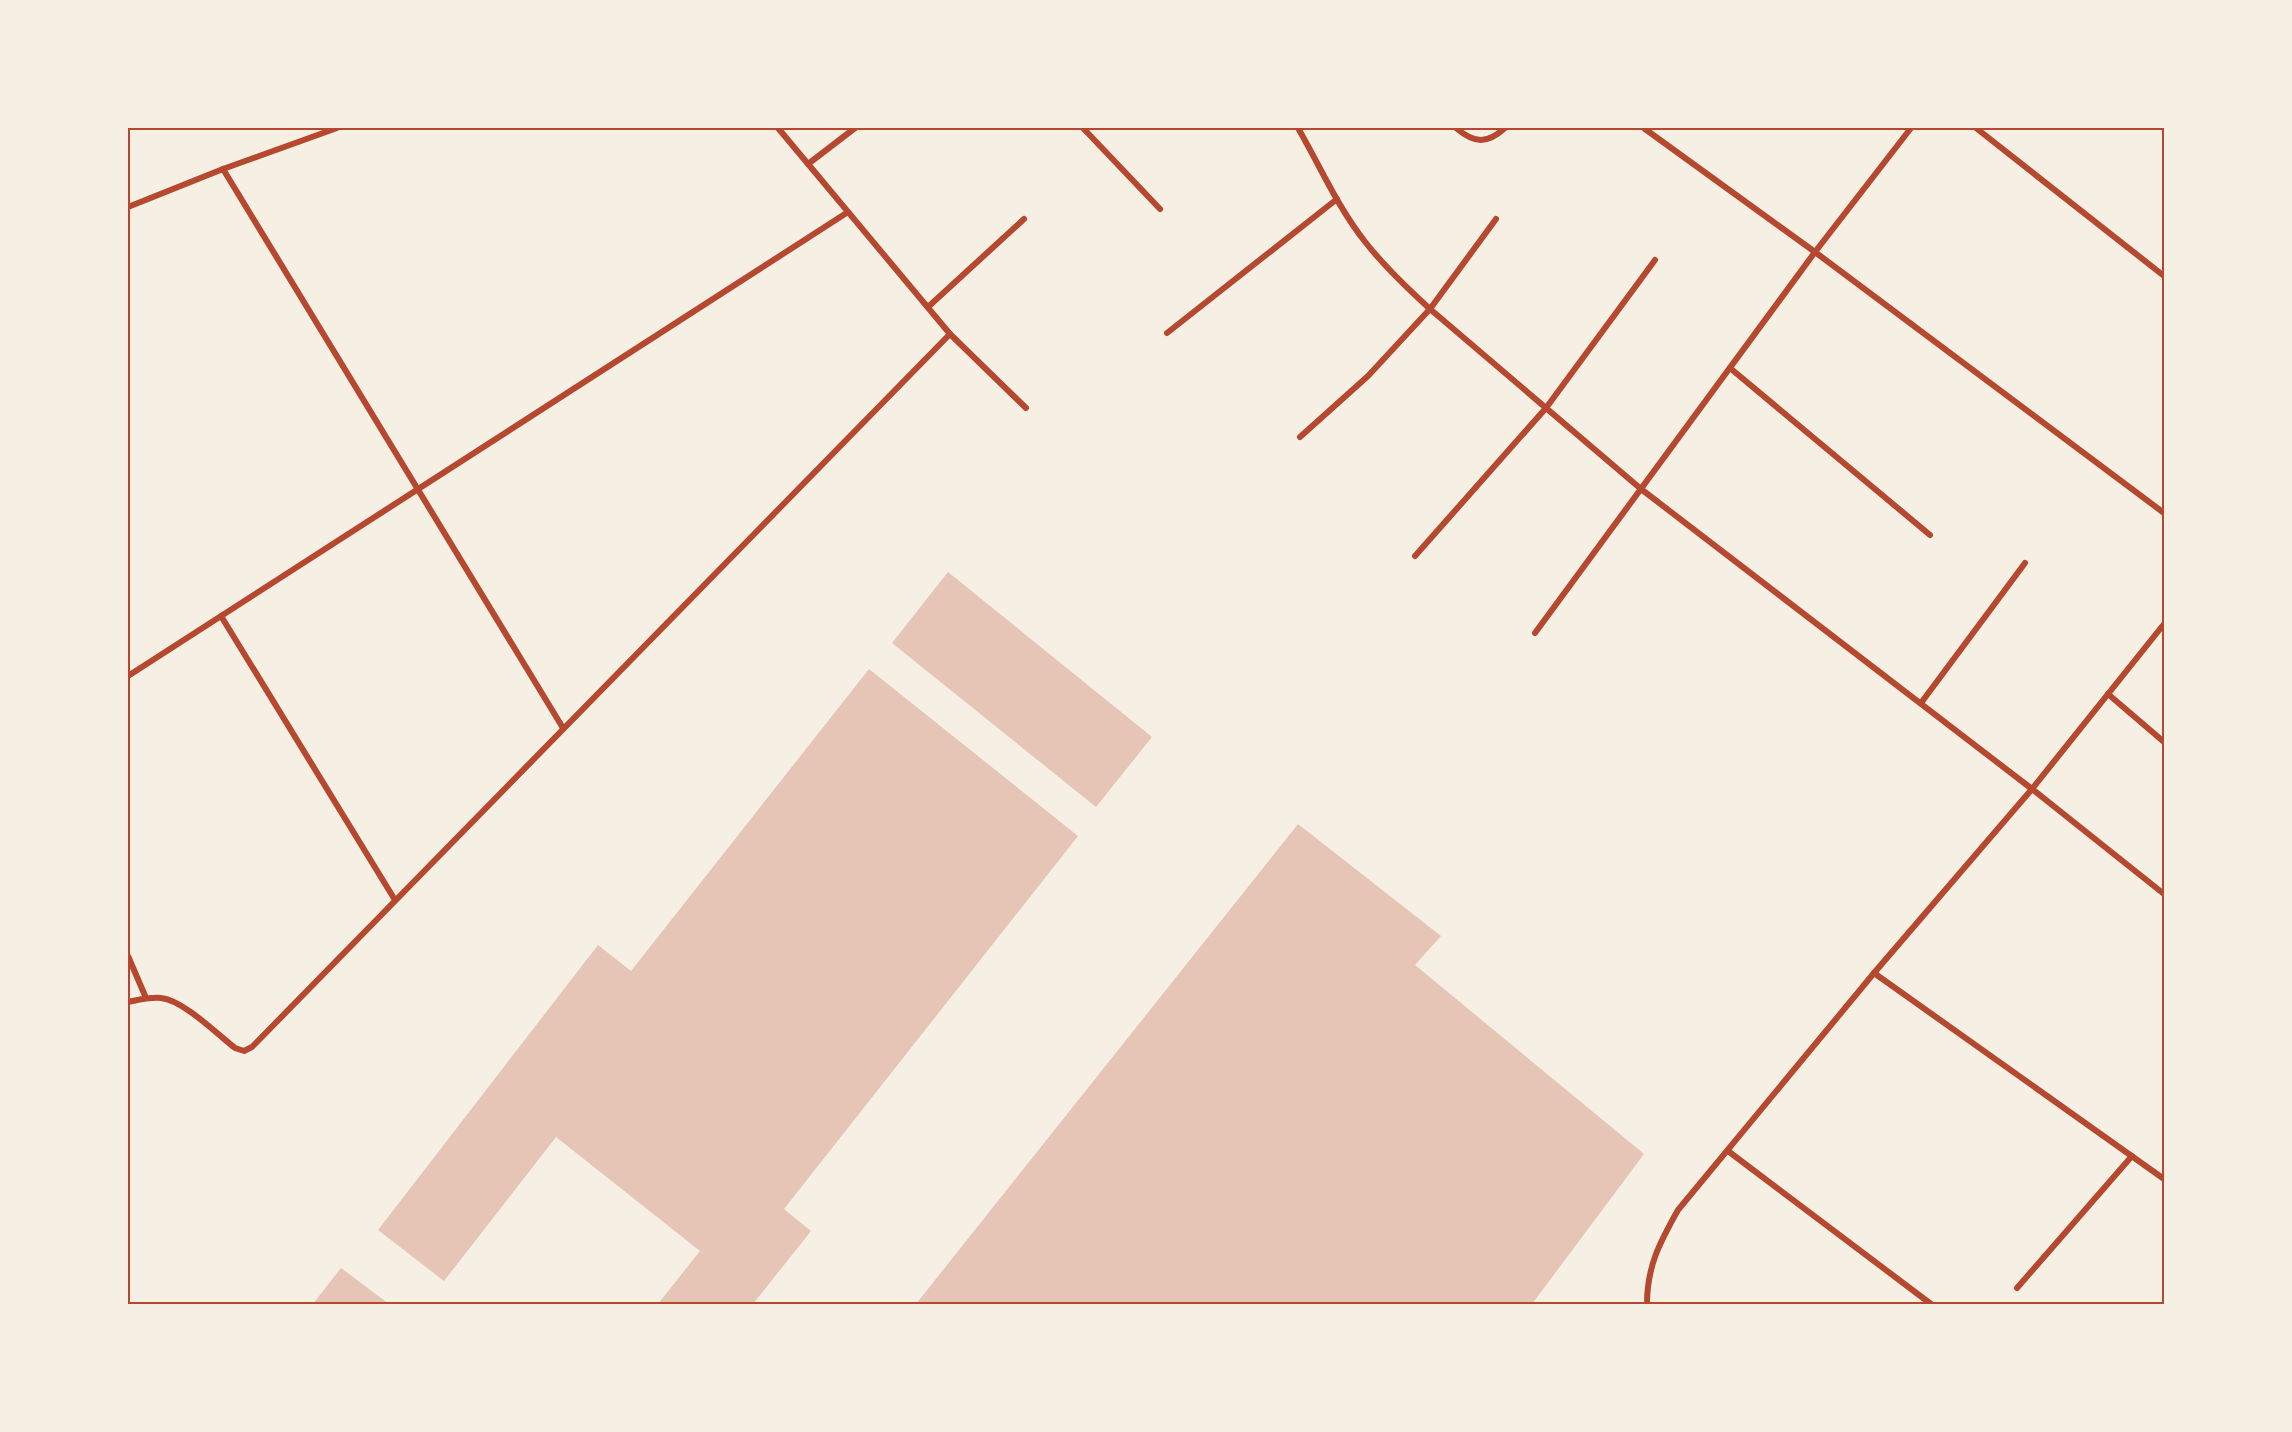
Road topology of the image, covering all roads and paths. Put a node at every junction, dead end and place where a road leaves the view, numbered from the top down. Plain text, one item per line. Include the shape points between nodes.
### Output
1 (337, 128) edge
2 (778, 128) edge
3 (855, 128) edge
4 (1083, 128) edge
5 (1298, 128) edge
6 (1456, 128) edge
7 (1505, 128) edge
8 (1911, 128) edge
9 (1976, 128) edge
10 (1645, 129) dead end
11 (808, 164) junction
12 (223, 169) junction
13 (1337, 200) junction
14 (128, 207) edge
15 (1160, 209) dead end
16 (848, 212) junction
17 (1024, 219) dead end
18 (1496, 219) dead end
19 (1815, 252) junction
20 (1655, 260) dead end
21 (2164, 276) edge
22 (928, 307) junction
23 (1430, 309) junction
24 (1167, 333) dead end
25 (950, 334) junction
26 (1730, 368) junction
27 (1026, 408) dead end
28 (1546, 408) junction
29 (1300, 437) dead end
30 (418, 489) junction
31 (1641, 489) junction
32 (2164, 513) edge
33 (1930, 535) dead end
34 (1415, 556) dead end
35 (2025, 563) dead end
36 (220, 616) junction
37 (2164, 624) edge
38 (1535, 633) dead end
39 (128, 676) edge
40 (2108, 694) junction
41 (1921, 703) junction
42 (563, 728) junction
43 (2164, 742) edge
44 (2032, 789) junction
45 (2164, 894) edge
46 (395, 900) junction
47 (128, 956) edge
48 (1874, 973) junction
49 (146, 998) junction
50 (128, 1002) edge
51 (1728, 1151) junction
52 (2132, 1156) junction
53 (2164, 1179) edge
54 (2018, 1288) dead end
55 (1647, 1305) edge
56 (1931, 1305) edge

1 - 12 street
2 - 11 street
3 - 11 street
4 - 15 street
5 - 13 street
6 - 7 street via 1479,141 1494,138
8 - 19 street
9 - 21 street
10 - 19 street
11 - 16 street
12 - 14 street
12 - 30 street
13 - 23 street via 1397,279
13 - 24 street
16 - 22 street
16 - 30 street
17 - 22 street
18 - 23 street
19 - 26 street
19 - 32 street
20 - 28 street
22 - 25 street
23 - 28 street
23 - 29 street via 1368,376
25 - 27 street
25 - 42 street
26 - 31 street
26 - 33 street
28 - 31 street
28 - 34 street
30 - 36 street
30 - 42 street
31 - 38 street
31 - 41 street
35 - 41 street
36 - 39 street
36 - 46 street
37 - 40 street
40 - 43 street
40 - 44 street
41 - 44 street
42 - 46 street
44 - 45 street
44 - 48 street
46 - 49 street via 244,1051 179,1004 163,998
47 - 49 street
48 - 51 street
48 - 52 street
49 - 50 street
51 - 55 street via 1678,1210 1657,1248
51 - 56 street
52 - 53 street
52 - 54 street

